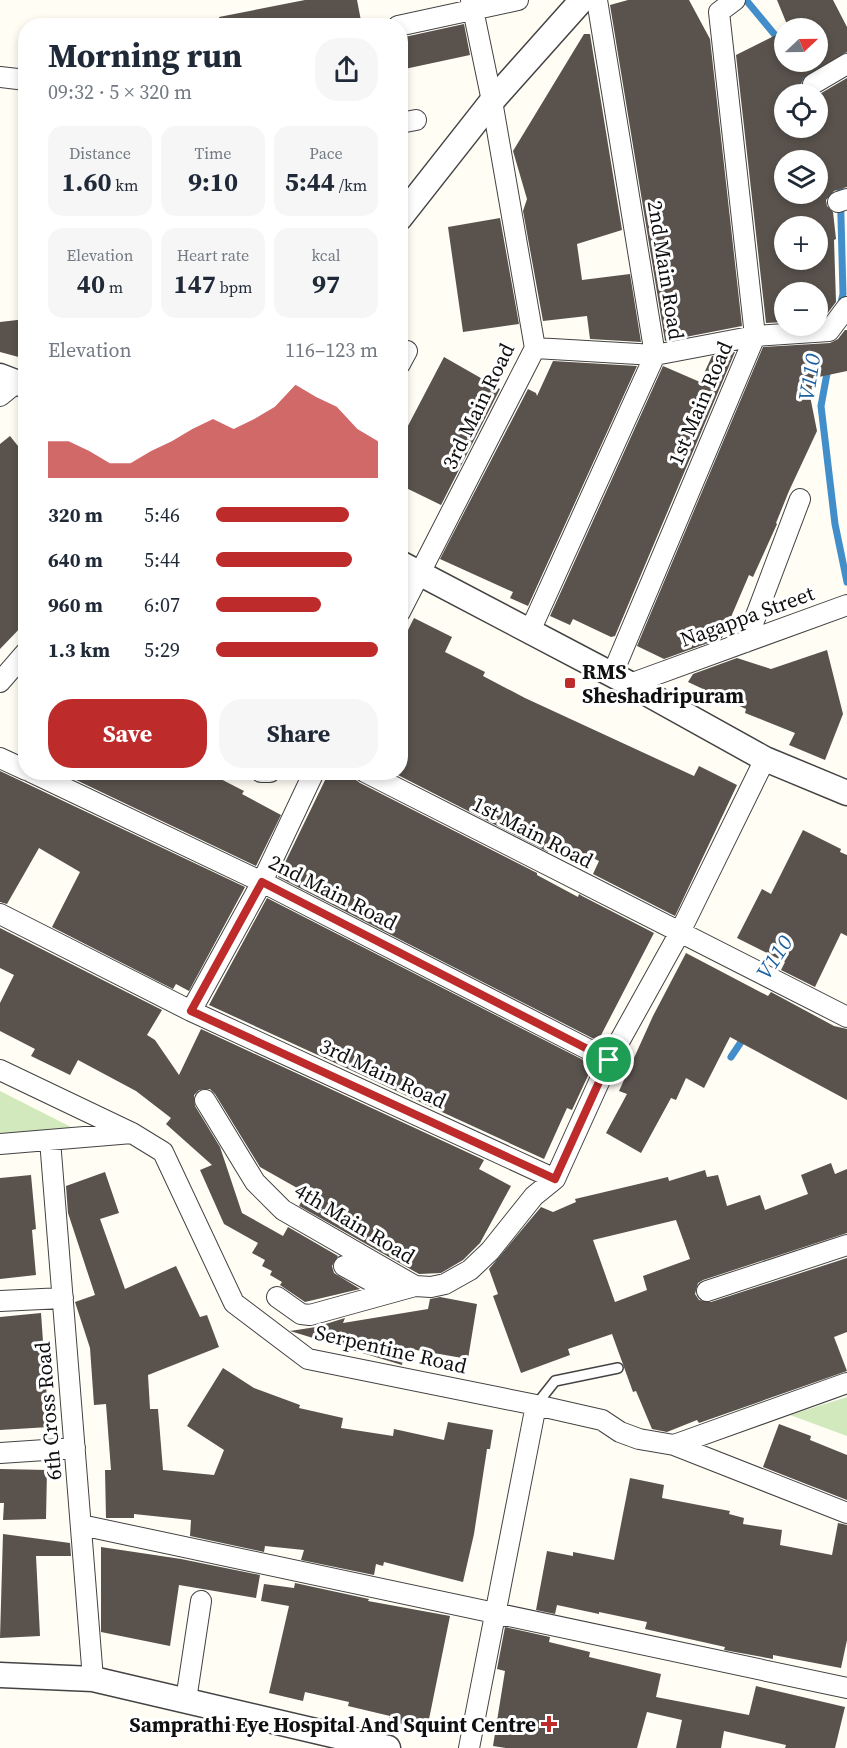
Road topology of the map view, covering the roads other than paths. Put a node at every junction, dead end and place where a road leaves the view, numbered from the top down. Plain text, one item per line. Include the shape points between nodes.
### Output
1 (518, 0) edge
2 (582, 0) edge
3 (597, 0) edge
4 (735, 0) edge
5 (472, 4) edge
6 (713, 6) edge
7 (408, 23) edge
8 (847, 64) edge
9 (0, 77) edge
10 (18, 79) edge
11 (813, 84) dead end
12 (492, 101) junction
13 (408, 208) edge
14 (847, 307) edge
15 (754, 336) junction
16 (535, 348) junction
17 (655, 355) junction
18 (800, 499) dead end
19 (411, 568) edge
20 (847, 605) edge
21 (530, 631) junction
22 (746, 642) junction
23 (18, 661) edge
24 (621, 679) junction
25 (0, 682) edge
26 (0, 758) edge
27 (765, 759) junction
28 (18, 766) edge
29 (48, 780) edge
30 (310, 780) edge
31 (381, 780) edge
32 (847, 793) edge
33 (262, 882) junction
34 (0, 914) edge
35 (679, 934) junction
36 (191, 1011) junction
37 (847, 1017) edge
38 (609, 1060) junction
39 (0, 1070) edge
40 (205, 1100) dead end
41 (132, 1133) junction
42 (50, 1140) junction
43 (0, 1144) edge
44 (555, 1179) junction
45 (847, 1245) edge
46 (344, 1266) dead end
47 (415, 1286) junction
48 (707, 1291) dead end
49 (391, 1292) junction
50 (277, 1296) dead end
51 (63, 1298) junction
52 (0, 1302) edge
53 (618, 1368) dead end
54 (847, 1383) edge
55 (536, 1405) junction
56 (674, 1445) junction
57 (75, 1448) junction
58 (0, 1453) edge
59 (847, 1513) edge
60 (81, 1525) junction
61 (201, 1601) dead end
62 (495, 1613) junction
63 (0, 1675) edge
64 (93, 1678) junction
65 (847, 1688) edge
66 (186, 1700) junction
67 (388, 1748) edge
68 (469, 1748) edge

1 - 5 street
2 - 12 street
3 - 17 street, 2nd Main Road
4 - 6 street, 1st Main Road
5 - 7 street
5 - 12 street, 3rd Main Road
6 - 15 street, 1st Main Road
8 - 11 street
9 - 10 street
12 - 13 street
12 - 16 street, 3rd Main Road
14 - 15 street via 829,331
15 - 17 street
15 - 24 street, 1st Main Road
16 - 17 street
16 - 19 street, 3rd Main Road
17 - 21 street, 2nd Main Road
18 - 22 street
19 - 21 street
20 - 22 street, Nagappa Street
21 - 24 street
22 - 24 street, Nagappa Street
23 - 25 street
24 - 27 street
26 - 28 street
27 - 32 street
27 - 35 street
29 - 33 street, 2nd Main Road
30 - 33 street
31 - 35 street, 1st Main Road
33 - 36 street
33 - 38 street, 2nd Main Road
34 - 36 street, 3rd Main Road
35 - 37 street, 1st Main Road
35 - 38 street
36 - 44 street, 3rd Main Road
38 - 44 street
39 - 41 street, Serpentine Road
40 - 47 street, 4th Main Road via 255,1182 283,1210
41 - 42 street
41 - 55 street, Serpentine Road via 163,1152 234,1304 308,1359
42 - 43 street
42 - 51 street, 6th Cross Road
44 - 47 street, 4th Main Road via 534,1196 470,1270 445,1284
45 - 48 street
46 - 49 street
47 - 49 street
49 - 50 street via 310,1315 301,1314
51 - 52 street
51 - 57 street, 6th Cross Road
53 - 55 lane via 555,1381
54 - 56 street
55 - 56 street, Serpentine Road via 602,1420 639,1439
55 - 62 street
56 - 59 street, Serpentine Road
57 - 58 street
57 - 60 street, 6th Cross Road
60 - 62 street
60 - 64 street, 6th Cross Road
61 - 66 street
62 - 65 street
62 - 68 street
63 - 64 street
64 - 66 street
66 - 67 street

